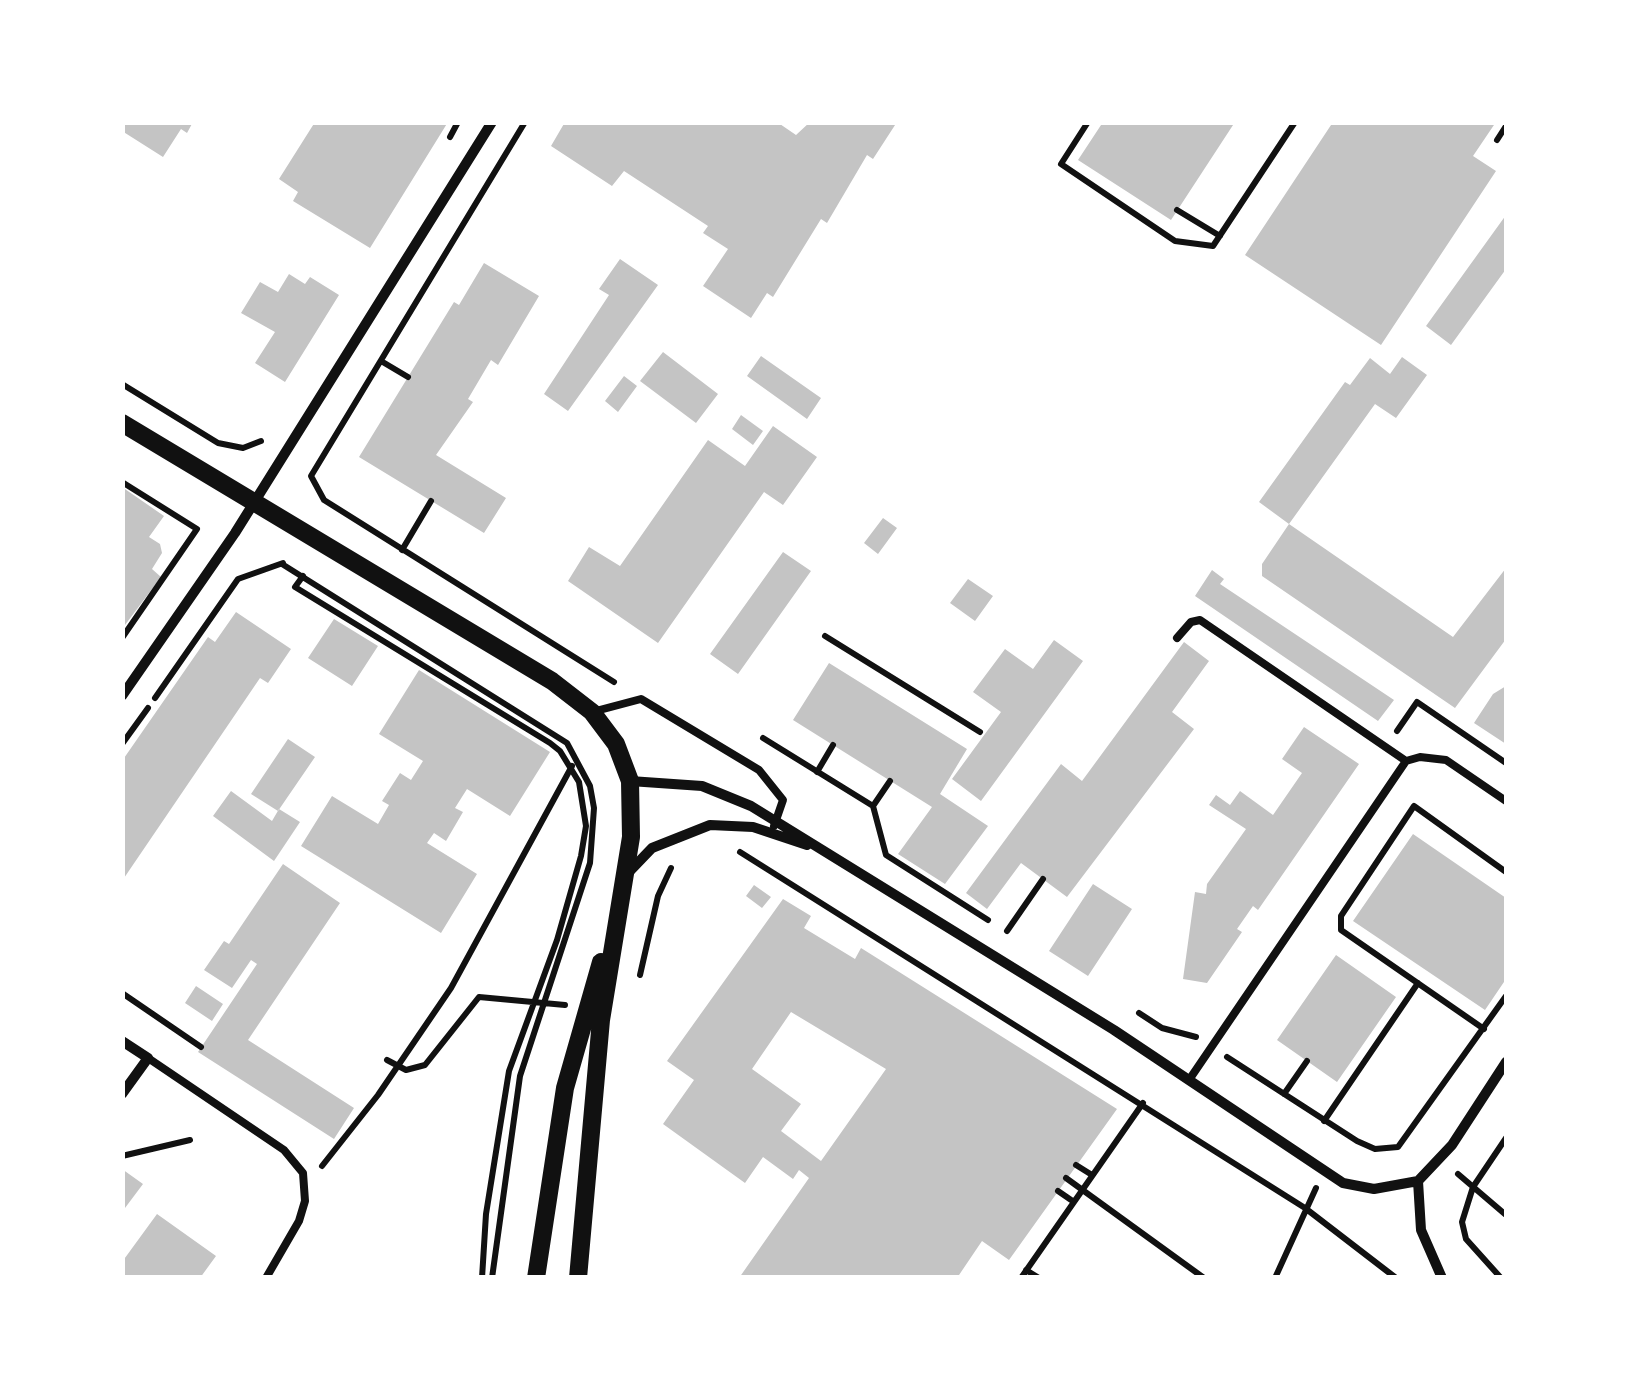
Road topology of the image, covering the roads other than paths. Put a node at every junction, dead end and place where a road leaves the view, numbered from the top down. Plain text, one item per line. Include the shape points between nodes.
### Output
1 (492, 122) edge
2 (122, 423) edge
3 (253, 504) junction
4 (1177, 638) dead end
5 (122, 696) edge
6 (592, 712) junction
7 (1406, 761) junction
8 (630, 780) junction
9 (1506, 800) edge
10 (774, 826) junction
11 (626, 876) junction
12 (619, 910) junction
13 (122, 1041) edge
14 (148, 1058) junction
15 (1506, 1062) edge
16 (1189, 1080) junction
17 (122, 1094) edge
18 (1418, 1181) junction
19 (277, 1264) junction
20 (266, 1278) edge
21 (279, 1278) edge
22 (536, 1278) edge
23 (578, 1278) edge
24 (1442, 1278) edge

1 - 3 street
2 - 3 street
3 - 5 street
3 - 6 street via 552,681
4 - 7 lane via 1200,620
6 - 8 street via 616,744
6 - 10 lane via 641,699 770,779 783,800
7 - 9 lane via 1446,760
7 - 16 lane
8 - 10 street via 702,786
8 - 11 street
10 - 11 street via 687,830 652,848
10 - 16 street via 836,856
11 - 12 street
12 - 22 street via 586,1008 554,1144
12 - 23 street via 586,1150
13 - 14 street
14 - 17 street
14 - 19 lane via 284,1150 306,1183 300,1221
15 - 18 street via 1452,1145
16 - 18 street via 1343,1182 1374,1189
18 - 24 street via 1421,1230
19 - 20 lane
19 - 21 lane

